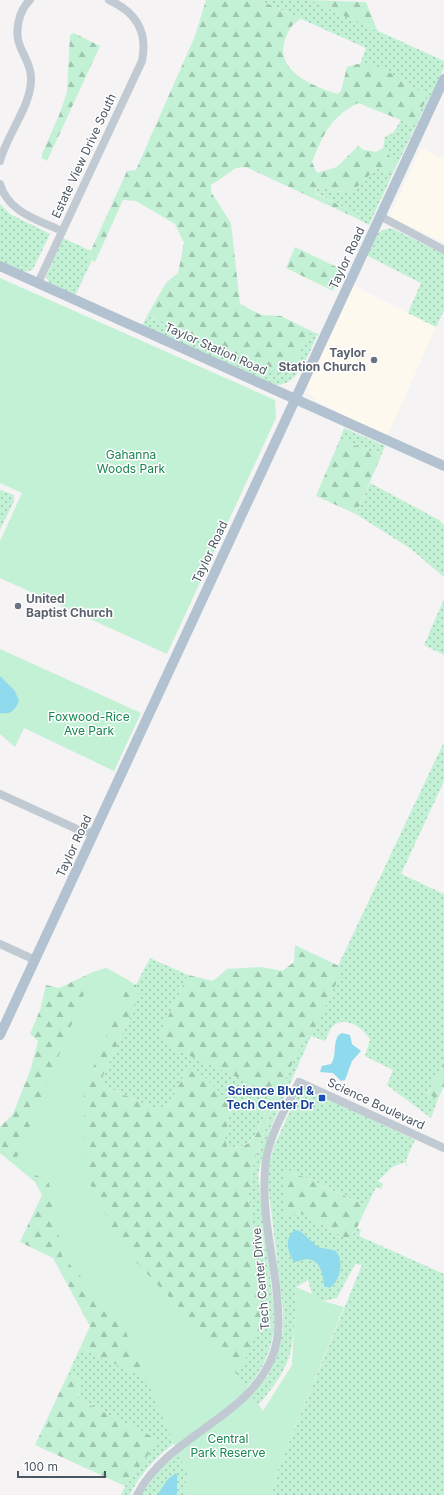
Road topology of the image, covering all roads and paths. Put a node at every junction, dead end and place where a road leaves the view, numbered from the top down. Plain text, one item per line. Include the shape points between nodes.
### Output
1 (30, 0) edge
2 (109, 0) edge
3 (444, 79) edge
4 (0, 161) edge
5 (0, 184) edge
6 (380, 216) junction
7 (62, 232) junction
8 (444, 250) edge
9 (0, 266) edge
10 (38, 283) junction
11 (296, 399) junction
12 (444, 466) edge
13 (0, 794) edge
14 (94, 833) junction
15 (0, 944) edge
16 (35, 960) junction
17 (0, 1035) edge
18 (299, 1082) joint
19 (444, 1148) edge
20 (137, 1495) edge

1 - 4 street via 22,12 17,34 19,46 30,71 30,87
2 - 7 street, Estate View Drive South via 134,17 141,28 144,50 142,61
3 - 6 main road, Taylor Road
5 - 7 street via 6,199 14,207
6 - 8 street
6 - 11 main road, Taylor Road
7 - 10 street, Estate View Drive South
9 - 10 main road, Taylor Station Road
10 - 11 main road, Taylor Station Road
11 - 12 main road, Taylor Station Road
11 - 14 main road, Taylor Road
13 - 14 street via 81,831
14 - 16 main road, Taylor Road
15 - 16 street
16 - 17 main road, Taylor Road
18 - 19 street, Science Boulevard
18 - 20 street, Tech Center Drive via 269,1145 264,1171 279,1312 278,1334 272,1357 262,1376 247,1395 166,1456 148,1476

